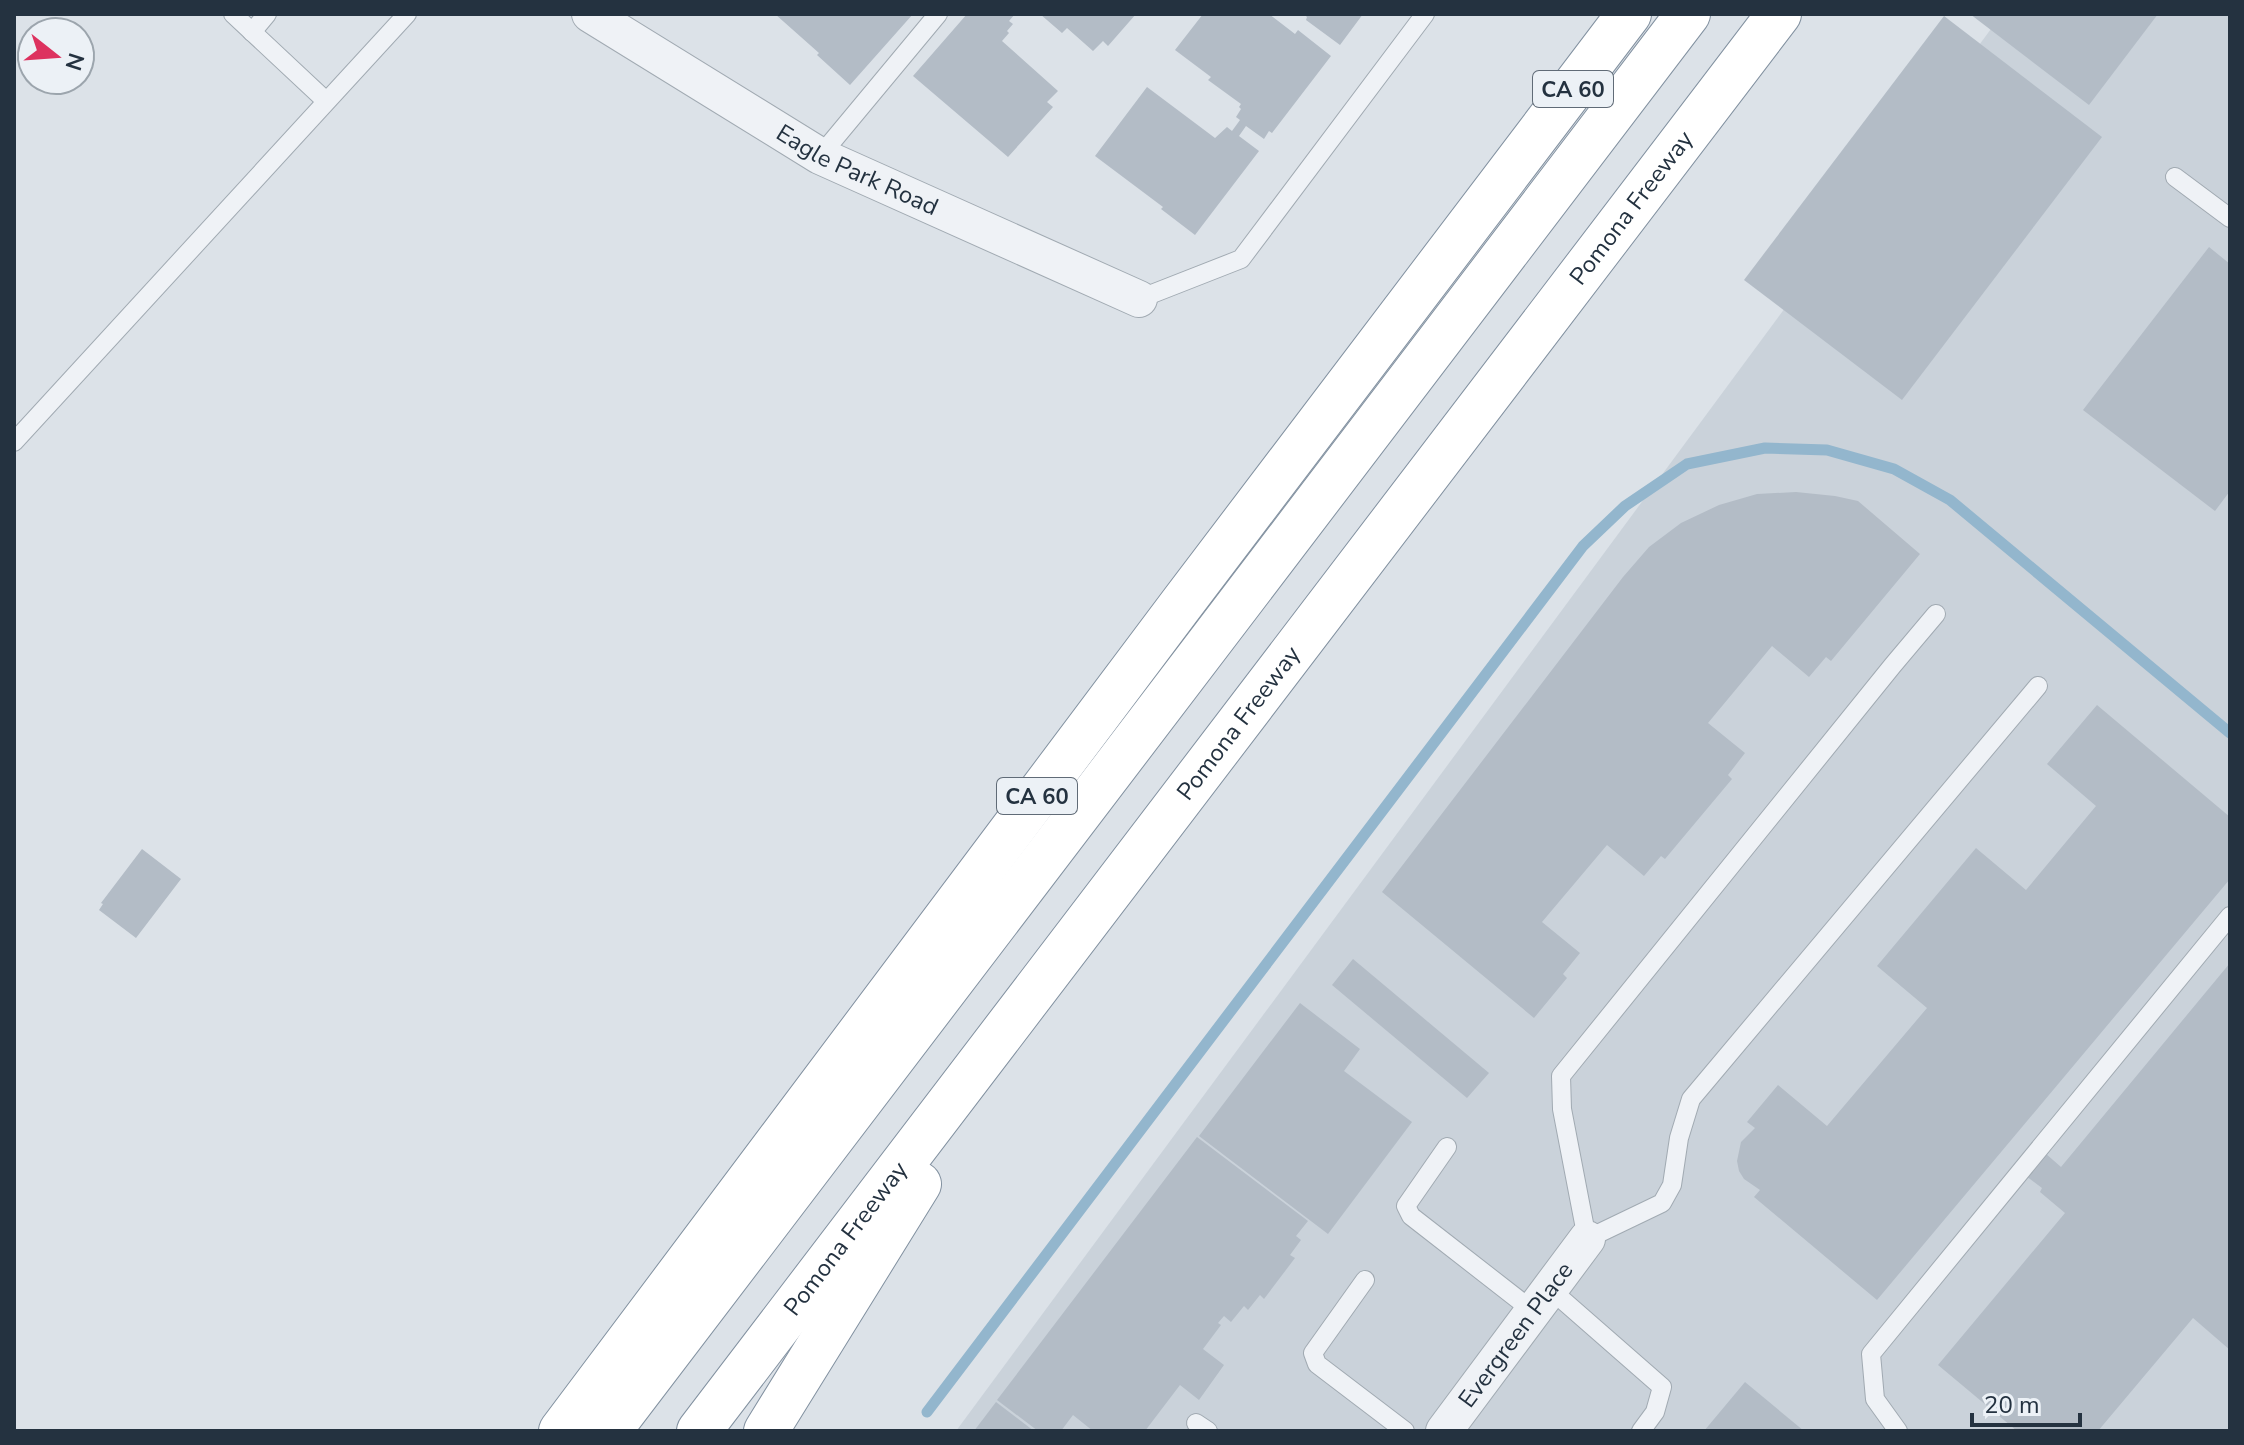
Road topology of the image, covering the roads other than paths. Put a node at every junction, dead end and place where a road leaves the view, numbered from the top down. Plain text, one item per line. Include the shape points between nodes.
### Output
1 (233, 14) edge
2 (267, 14) edge
3 (407, 14) edge
4 (590, 14) edge
5 (938, 14) edge
6 (1425, 14) edge
7 (1629, 14) edge
8 (1688, 14) edge
9 (1717, 14) edge
10 (1779, 14) edge
11 (252, 32) junction
12 (326, 101) junction
13 (820, 156) junction
14 (2175, 177) dead end
15 (2230, 218) edge
16 (1139, 299) joint
17 (14, 442) edge
18 (1936, 614) dead end
19 (2038, 686) dead end
20 (2230, 916) edge
21 (1060, 958) junction
22 (1447, 1147) dead end
23 (1587, 1239) junction
24 (1365, 1280) dead end
25 (1542, 1300) junction
26 (561, 1431) edge
27 (609, 1431) edge
28 (641, 1431) edge
29 (699, 1431) edge
30 (766, 1431) edge
31 (1405, 1431) edge
32 (1444, 1431) edge
33 (1641, 1431) edge
34 (1898, 1431) edge

1 - 11 lane
2 - 11 lane
3 - 12 lane
4 - 13 street, Eagle Park Road
5 - 13 lane
6 - 16 lane via 1241,259
7 - 26 highway, CA 60
8 - 27 highway
9 - 28 highway
10 - 21 highway, Pomona Freeway
11 - 12 lane
12 - 17 lane
13 - 16 street, Eagle Park Road
14 - 15 lane
18 - 23 lane via 1561,1076 1562,1109
19 - 23 lane via 1691,1099 1672,1185 1662,1203
20 - 34 lane via 1871,1354 1875,1399
21 - 29 highway, Pomona Freeway
21 - 30 highway
22 - 25 lane via 1406,1206 1411,1216
23 - 25 street, Evergreen Place
24 - 31 lane via 1313,1353 1317,1364
25 - 32 street, Evergreen Place
25 - 33 lane via 1662,1387 1655,1412

